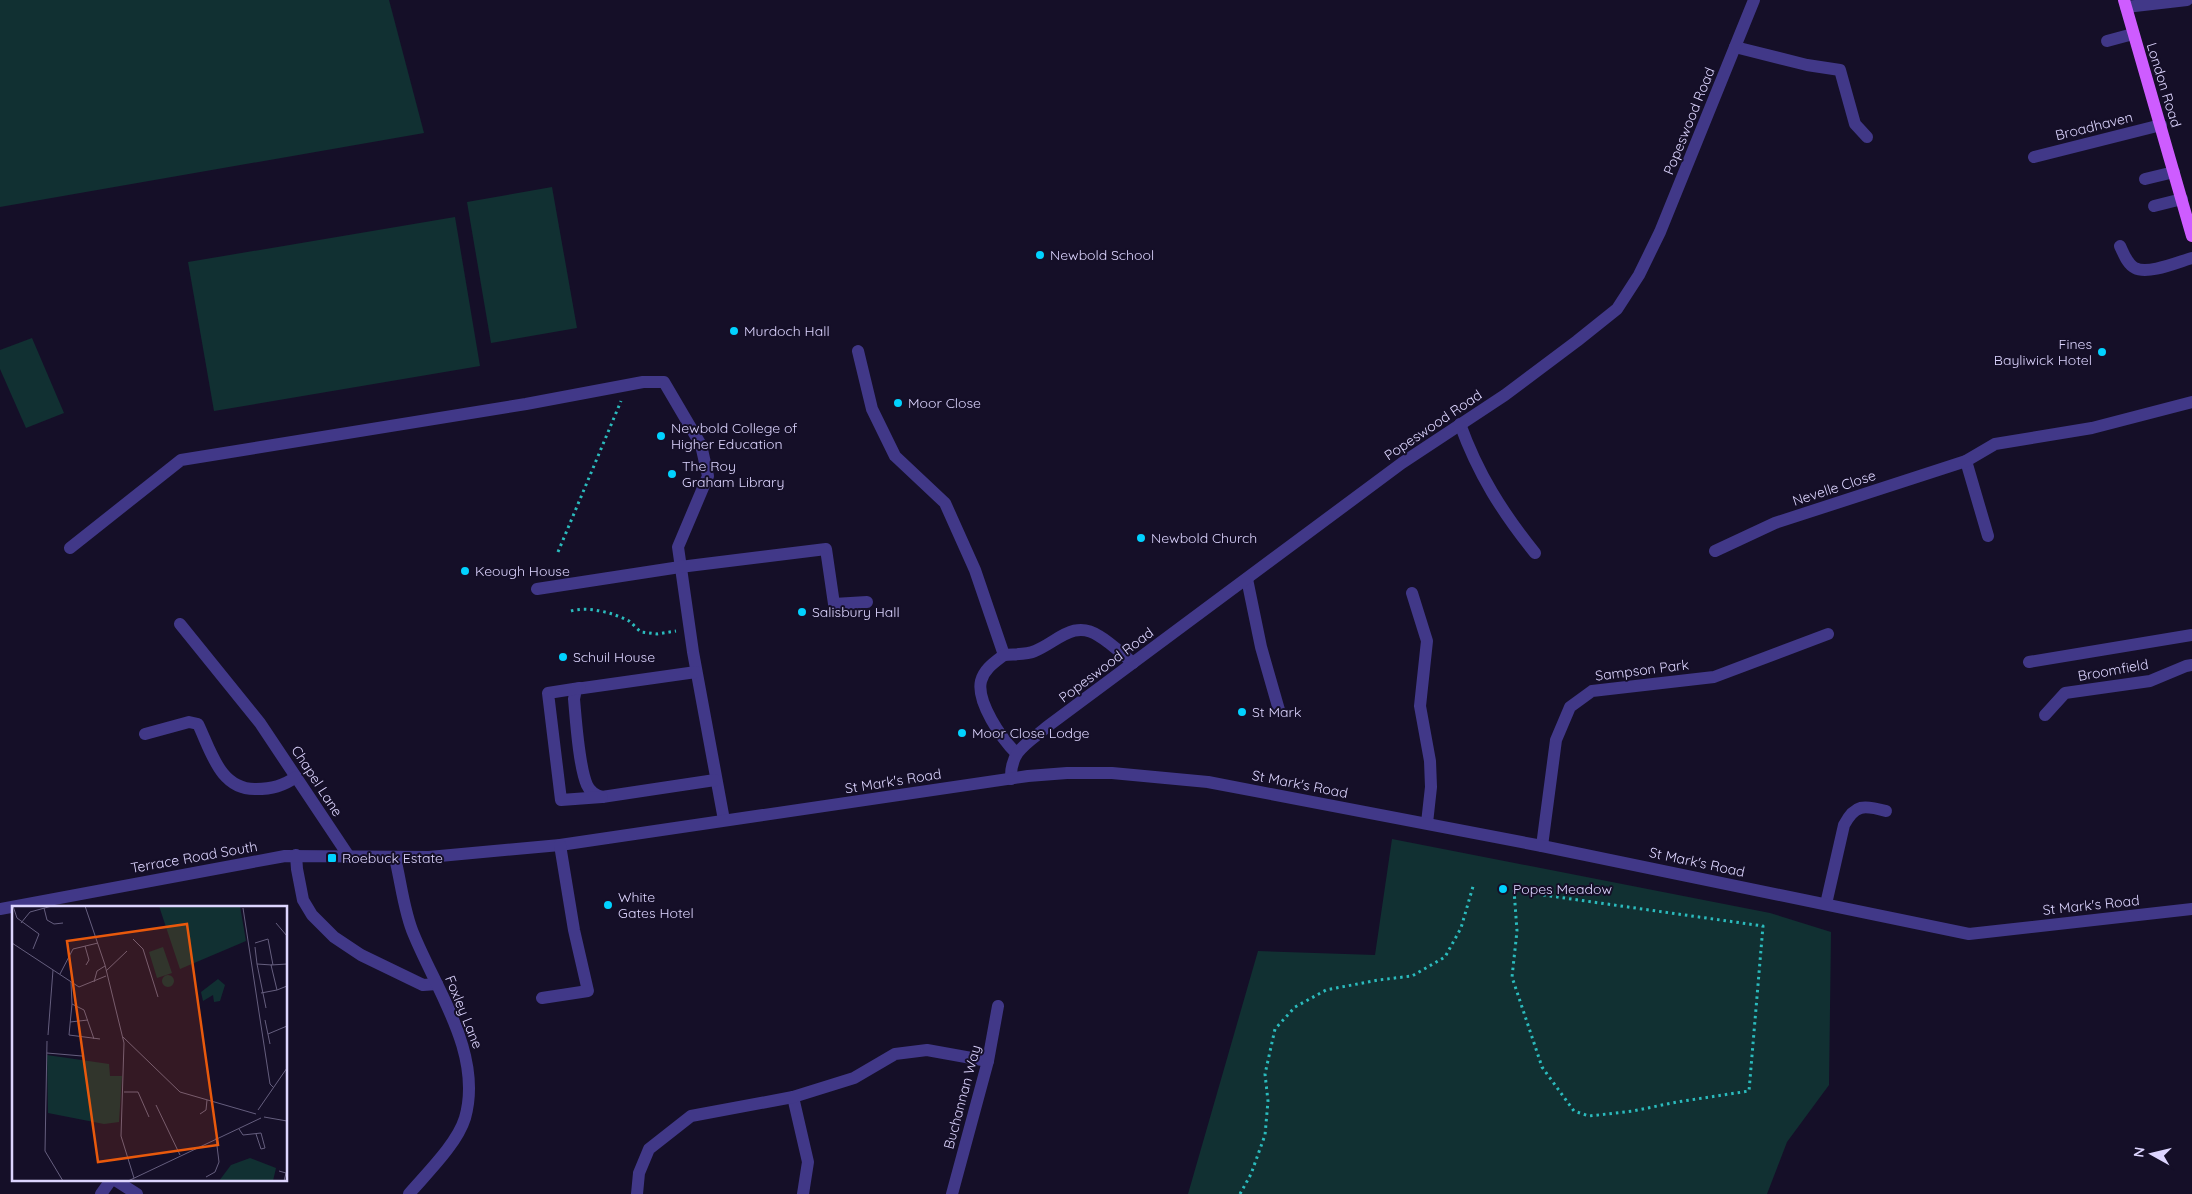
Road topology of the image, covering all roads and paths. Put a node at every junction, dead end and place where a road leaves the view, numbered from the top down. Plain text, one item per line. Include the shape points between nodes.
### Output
1 (1754, 0) edge
2 (2187, 0) edge
3 (2125, 4) edge
4 (2132, 30) junction
5 (2106, 37) dead end
6 (1735, 47) junction
7 (2161, 125) junction
8 (1867, 137) dead end
9 (2034, 157) dead end
10 (2174, 172) junction
11 (2144, 179) dead end
12 (2182, 199) junction
13 (2154, 206) dead end
14 (2192, 236) edge
15 (2120, 246) dead end
16 (2192, 258) edge
17 (858, 351) dead end
18 (632, 384) junction
19 (2192, 402) edge
20 (1460, 424) junction
21 (1966, 461) junction
22 (1988, 536) dead end
23 (70, 548) dead end
24 (1715, 551) dead end
25 (558, 552) dead end
26 (1535, 553) dead end
27 (680, 567) junction
28 (1247, 579) junction
29 (537, 589) dead end
30 (1412, 592) dead end
31 (867, 602) dead end
32 (571, 611) dead end
33 (180, 624) dead end
34 (689, 629) junction
35 (1828, 634) dead end
36 (2192, 636) edge
37 (1004, 655) junction
38 (2029, 662) dead end
39 (1133, 663) junction
40 (2192, 665) edge
41 (696, 672) junction
42 (580, 688) junction
43 (1279, 710) dead end
44 (2045, 715) dead end
45 (145, 734) dead end
46 (1016, 754) junction
47 (296, 778) junction
48 (1012, 779) junction
49 (715, 780) junction
50 (602, 797) junction
51 (1886, 811) dead end
52 (724, 820) junction
53 (1428, 823) junction
54 (560, 845) junction
55 (1542, 846) junction
56 (296, 855) junction
57 (348, 855) junction
58 (395, 858) junction
59 (1474, 883) dead end
60 (1514, 890) dead end
61 (1543, 895) dead end
62 (58, 903) edge
63 (1826, 904) junction
64 (29, 906) edge
65 (2192, 909) edge
66 (437, 984) junction
67 (542, 998) dead end
68 (998, 1006) dead end
69 (988, 1060) junction
70 (793, 1097) junction
71 (110, 1182) edge
72 (118, 1182) edge
73 (101, 1194) edge
74 (137, 1194) edge
75 (409, 1194) edge
76 (637, 1194) edge
77 (803, 1194) edge
78 (952, 1194) edge
79 (1240, 1194) edge

1 - 6 street, Popeswood Road
2 - 3 street
3 - 4 main road, London Road
4 - 5 street
4 - 7 main road, London Road
6 - 8 street via 1840,70 1855,124
6 - 20 street, Popeswood Road via 1660,232 1627,296 1577,341
7 - 9 street, Broadhaven
7 - 10 main road, London Road
10 - 11 street
10 - 12 main road, London Road
12 - 13 street
12 - 14 main road, London Road
15 - 16 street via 2127,262 2136,269 2147,271
17 - 37 street via 872,409 895,456 945,503 975,570
18 - 23 street via 181,460
18 - 25 path via 600,448
18 - 27 street via 664,382 701,445 708,476 678,547
19 - 21 street, Nevelle Close via 2092,428 1995,444
20 - 26 street via 1482,477 1506,516
20 - 28 street, Popeswood Road via 1402,463
21 - 22 street
21 - 24 street, Nevelle Close via 1775,523
27 - 29 street
27 - 31 street via 826,549 834,604
27 - 34 street
28 - 39 street, Popeswood Road
28 - 43 street via 1261,647
30 - 53 street via 1427,641 1420,706 1430,761
32 - 34 path via 580,609 612,615 630,622 641,632 657,634
33 - 47 street, Chapel Lane via 260,722
34 - 41 street
35 - 55 street, Sampson Park via 1714,677 1592,691 1570,707 1556,740
36 - 38 street
37 - 39 street via 1035,652 1063,634 1081,630 1099,635
37 - 46 street via 989,667 981,682 985,710
39 - 46 street, Popeswood Road
40 - 44 street, Broomfield via 2150,681 2065,693
41 - 42 street
41 - 49 street
42 - 50 street via 575,691 574,699 583,773 594,795
42 - 50 street via 548,693 561,800
45 - 47 street via 189,722 198,724 227,780 247,790 281,787
46 - 48 street via 1011,765
47 - 57 street, Chapel Lane
48 - 52 street, St Mark's Road
48 - 53 street, St Mark's Road via 1066,773 1155,776 1208,782
49 - 50 street
49 - 52 street
51 - 63 street via 1863,807 1849,816 1844,825
52 - 54 street, St Mark's Road
53 - 55 street, St Mark's Road
54 - 58 street, St Mark's Road
54 - 67 street via 588,991
55 - 63 street, St Mark's Road
56 - 57 street, Terrace Road South
56 - 62 street, Terrace Road South
56 - 66 street via 303,900 312,915 334,937 361,955 423,985
57 - 58 street, Terrace Road South
58 - 66 street, Foxley Lane via 413,934
59 - 79 path via 1461,928 1445,957 1412,976 1326,990 1295,1007 1275,1029 1265,1074 1268,1101 1265,1134
60 - 61 path via 1518,931 1512,977 1542,1066 1574,1111 1589,1116 1633,1112 1676,1102 1749,1092 1763,926
62 - 64 street, Terrace Road South
63 - 65 street, St Mark's Road via 1970,934
66 - 75 street, Foxley Lane via 463,1044 469,1093 459,1133
68 - 69 street, Buchannan Way
69 - 70 street via 928,1050 895,1054 854,1078
69 - 78 street, Buchannan Way
70 - 76 street via 691,1116 650,1149 640,1173
70 - 77 street via 808,1162
71 - 73 street
72 - 74 street

